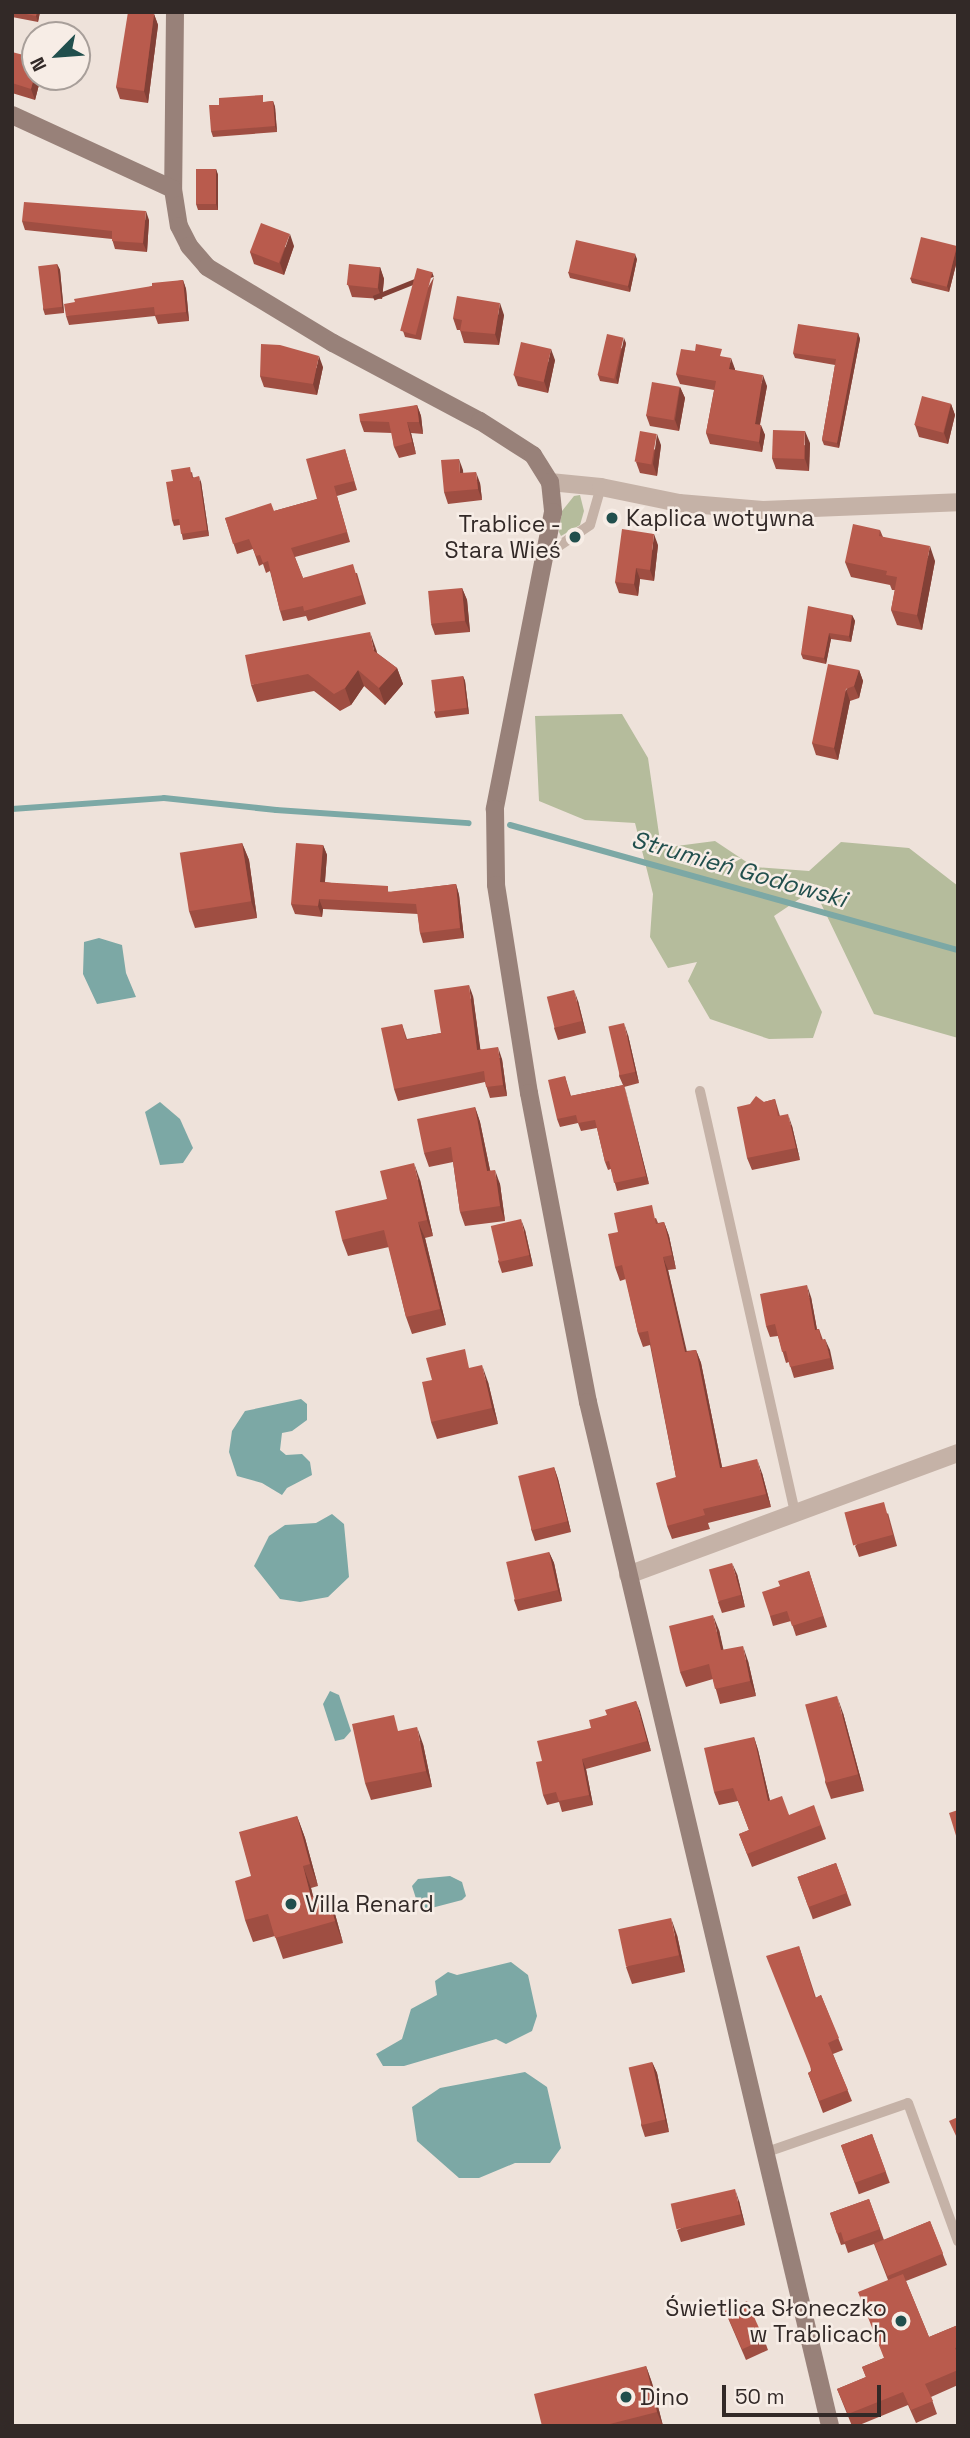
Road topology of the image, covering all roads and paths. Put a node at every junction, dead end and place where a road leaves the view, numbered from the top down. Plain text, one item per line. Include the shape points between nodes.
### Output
1 (175, 12) edge
2 (12, 114) edge
3 (173, 189) junction
4 (550, 482) junction
5 (601, 487) junction
6 (958, 502) edge
7 (544, 556) junction
8 (700, 1091) dead end
9 (958, 1453) edge
10 (795, 1511) junction
11 (628, 1575) junction
12 (764, 2153) junction
13 (958, 2241) edge
14 (830, 2426) edge

1 - 3 street
2 - 3 street
3 - 4 street via 179,226 207,267 332,343 480,421 533,455
4 - 5 street
4 - 7 street via 553,512
5 - 6 street via 679,503 763,510
5 - 7 lane via 590,525
7 - 11 street via 495,809 496,885 529,1093 588,1402
8 - 10 lane
9 - 10 street
10 - 11 street
11 - 12 street
12 - 13 lane via 908,2103
12 - 14 street

